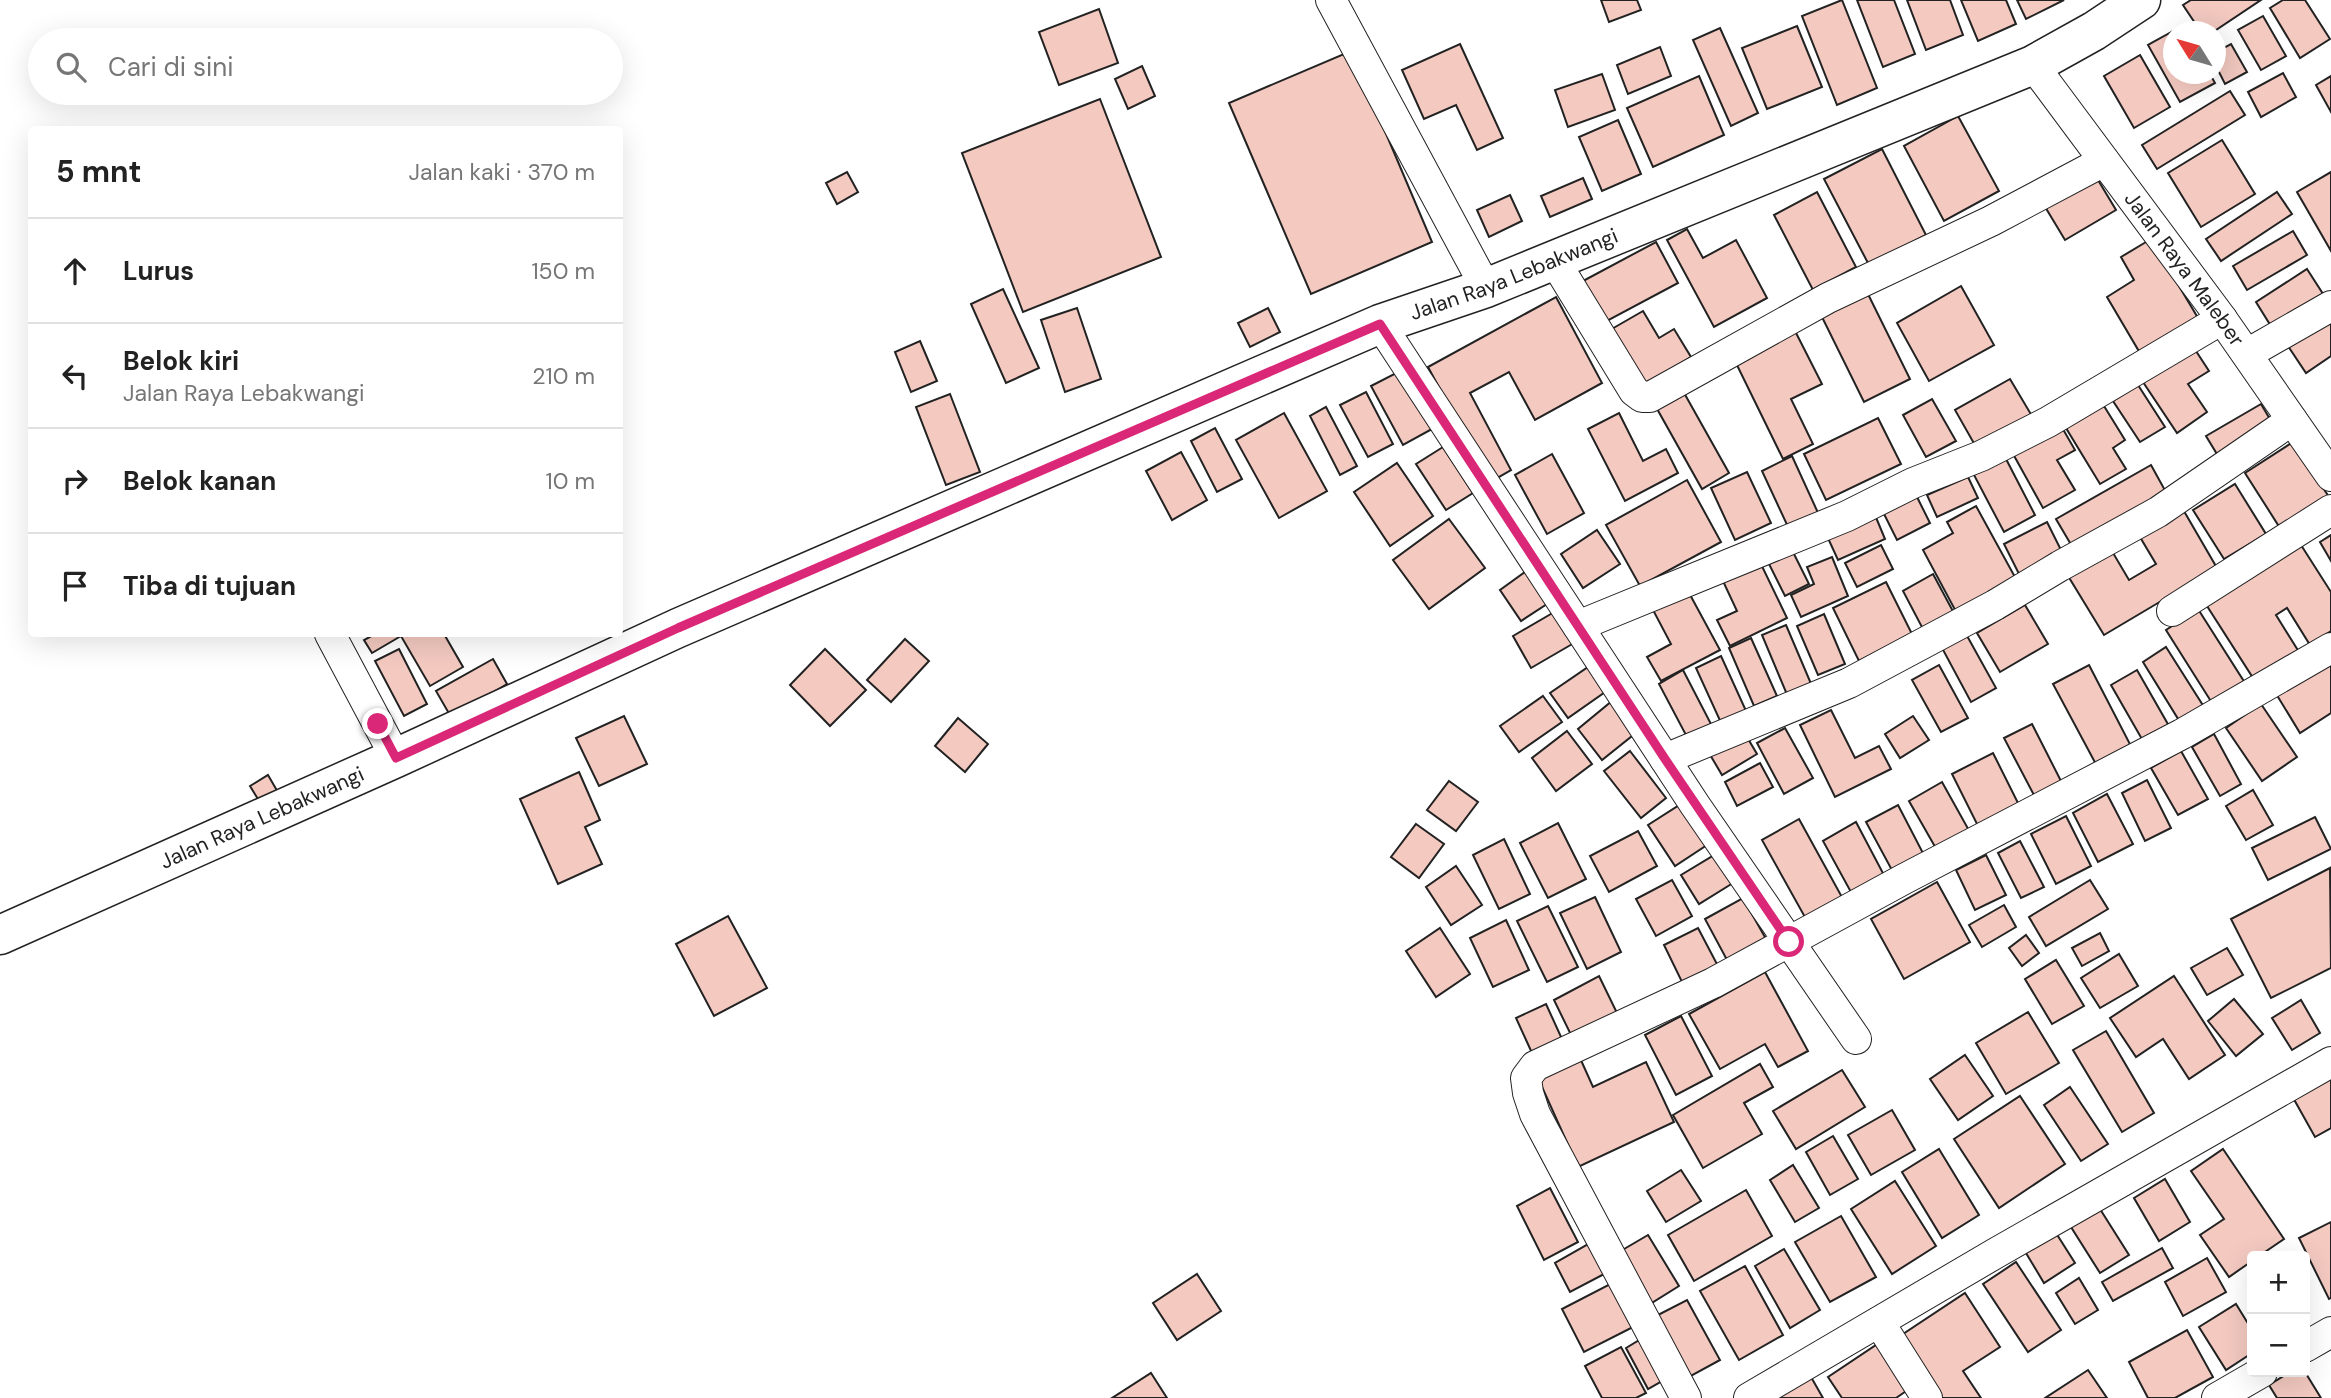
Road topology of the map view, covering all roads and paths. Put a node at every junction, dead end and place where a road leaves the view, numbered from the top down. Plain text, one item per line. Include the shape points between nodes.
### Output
1 (1331, 0) edge
2 (2141, 0) edge
3 (2033, 65) junction
4 (2104, 161) junction
5 (1554, 260) junction
6 (1486, 288) junction
7 (2331, 306) edge
8 (2222, 319) junction
9 (1380, 324) junction
10 (2248, 354) junction
11 (2292, 420) junction
12 (2331, 476) edge
13 (2331, 510) edge
14 (2172, 611) dead end
15 (1578, 626) junction
16 (332, 637) edge
17 (2331, 648) edge
18 (396, 758) junction
19 (1665, 759) junction
20 (0, 935) edge
21 (1789, 942) junction
22 (1856, 1039) dead end
23 (2331, 1062) edge
24 (1879, 1322) junction
25 (2331, 1332) edge
26 (2310, 1344) edge
27 (2253, 1377) edge
28 (1686, 1398) edge
29 (1749, 1398) edge
30 (1927, 1398) edge
31 (2217, 1398) edge

1 - 6 street
2 - 3 main road, Jalan Raya Lebakwangi
3 - 4 street, Jalan Raya Maleber
3 - 5 main road, Jalan Raya Lebakwangi
4 - 5 street via 1991,221 1828,298 1650,397 1634,391
4 - 8 street, Jalan Raya Maleber
5 - 6 main road, Jalan Raya Lebakwangi
6 - 9 main road, Jalan Raya Lebakwangi
7 - 10 street
8 - 10 street, Jalan Raya Maleber
8 - 15 street via 2048,422 1981,456
9 - 15 street
9 - 18 main road, Jalan Raya Lebakwangi via 678,628
10 - 11 street, Jalan Raya Maleber
11 - 12 street, Jalan Raya Maleber
11 - 19 street via 2158,512 1995,605 1849,683
13 - 14 street
15 - 19 street
16 - 18 street
17 - 21 street via 2182,734
18 - 20 main road, Jalan Raya Lebakwangi
19 - 21 street
21 - 22 street
21 - 28 street via 1713,983 1535,1066 1526,1078 1535,1114
23 - 24 street
24 - 29 street
24 - 30 street
25 - 26 street
27 - 31 street

